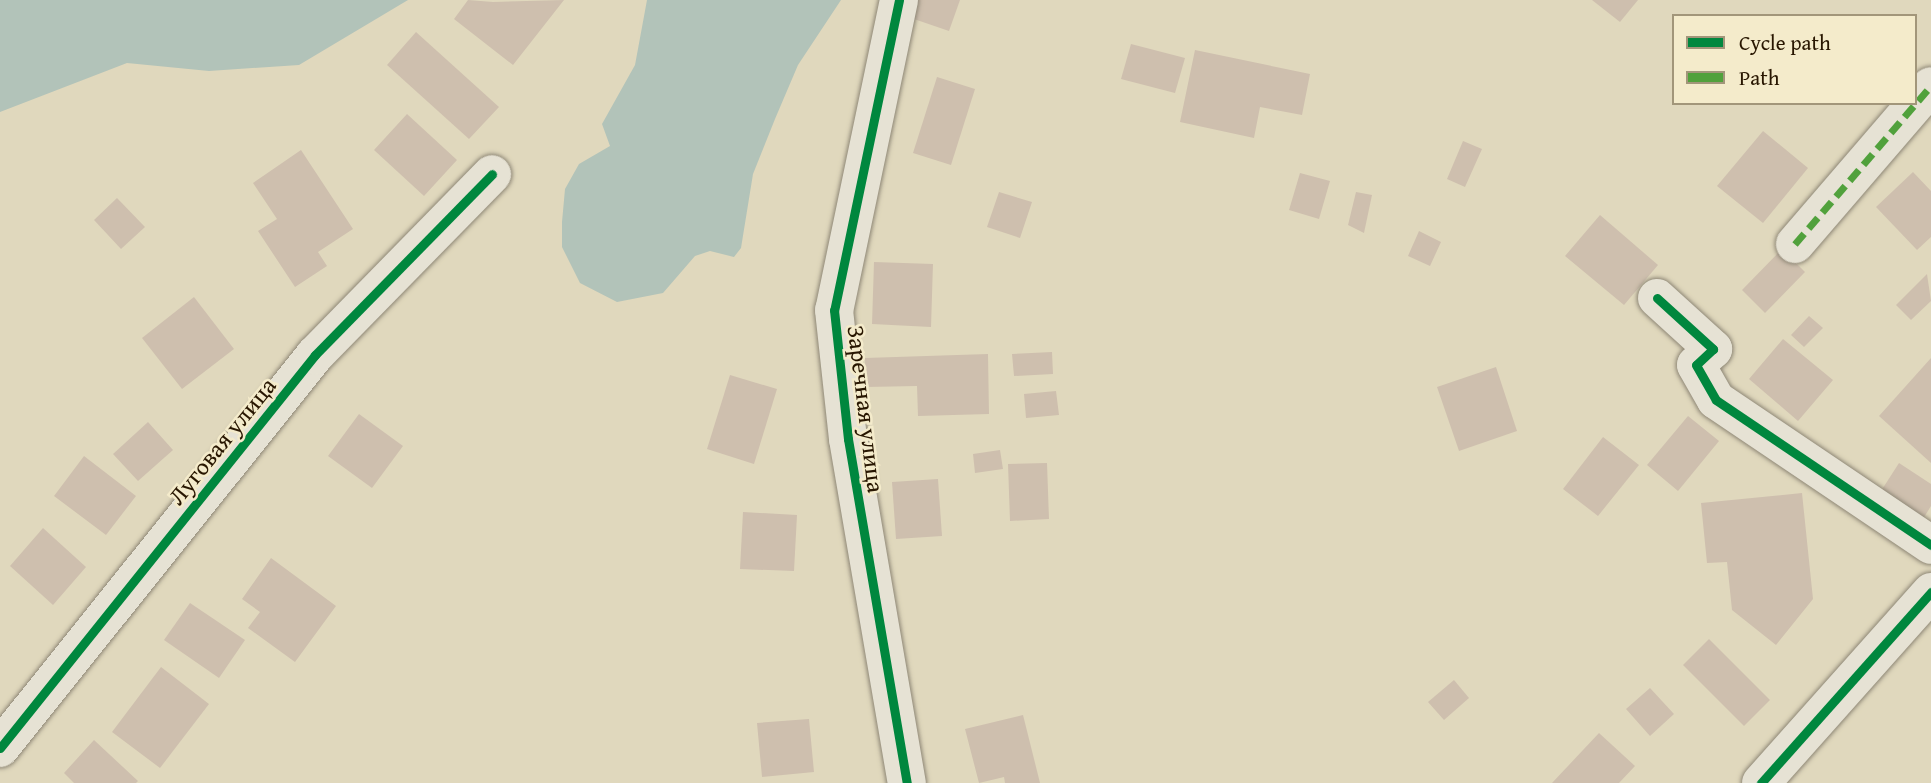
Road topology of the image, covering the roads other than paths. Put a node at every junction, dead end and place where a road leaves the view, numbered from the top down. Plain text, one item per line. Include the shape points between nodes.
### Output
1 (899, 0) edge
2 (1931, 86) edge
3 (1917, 102) edge
4 (1915, 105) edge
5 (492, 174) dead end
6 (1795, 244) dead end
7 (1657, 298) dead end
8 (1931, 545) edge
9 (1931, 592) edge
10 (0, 748) edge
11 (907, 783) edge
12 (1761, 783) edge

1 - 11 street, Заречная улица via 834,310 848,439
2 - 3 street
4 - 6 street
5 - 10 street, Луговая улица via 315,355
7 - 8 street via 1713,349 1696,365 1716,400
9 - 12 street

